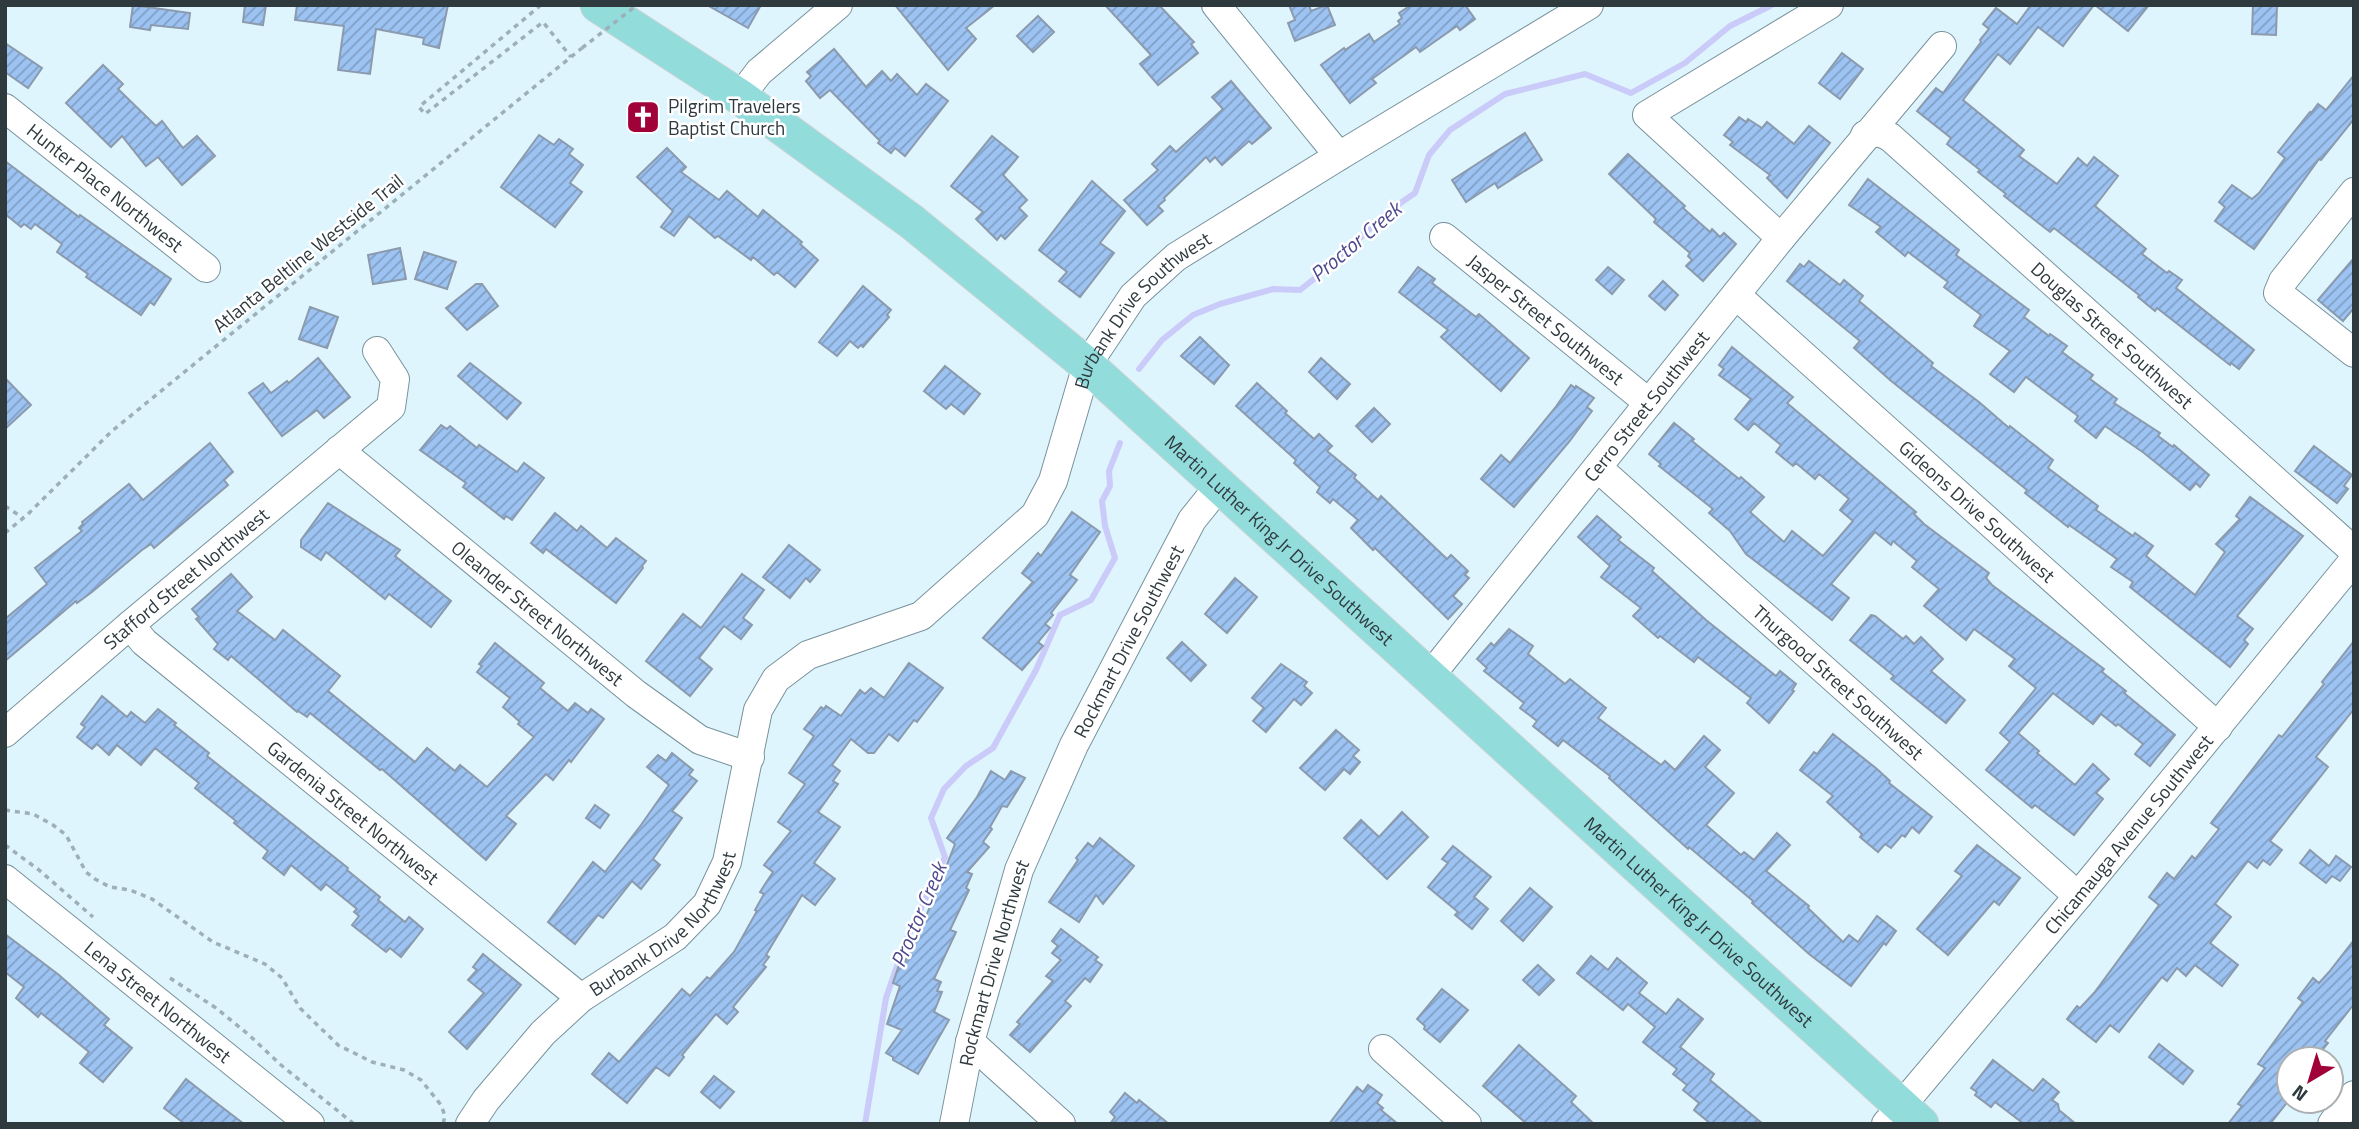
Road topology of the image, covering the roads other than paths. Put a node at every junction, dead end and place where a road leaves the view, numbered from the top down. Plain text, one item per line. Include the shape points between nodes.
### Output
1 (598, 5) edge
2 (838, 5) edge
3 (1216, 5) edge
4 (1589, 5) edge
5 (1829, 5) edge
6 (1942, 46) dead end
7 (740, 97) junction
8 (5, 108) edge
9 (1865, 135) junction
10 (1339, 156) junction
11 (2354, 192) edge
12 (1444, 237) dead end
13 (1781, 238) junction
14 (206, 268) dead end
15 (1736, 295) junction
16 (377, 351) dead end
17 (2354, 353) edge
18 (1087, 365) junction
19 (1649, 403) junction
20 (339, 450) junction
21 (1598, 468) junction
22 (1220, 485) junction
23 (2354, 551) edge
24 (2354, 560) edge
25 (130, 625) junction
26 (1430, 676) junction
27 (776, 679) joint
28 (2218, 727) junction
29 (5, 733) edge
30 (750, 757) junction
31 (1048, 805) joint
32 (5, 879) edge
33 (2078, 896) junction
34 (581, 998) junction
35 (970, 1042) junction
36 (1383, 1049) dead end
37 (2354, 1095) edge
38 (1903, 1118) edge
39 (310, 1124) edge
40 (470, 1124) edge
41 (954, 1124) edge
42 (1061, 1124) edge
43 (1467, 1124) edge
44 (2332, 1124) edge

1 - 7 main road, Martin Luther King Jr Drive Southwest
2 - 7 street via 759,72
3 - 10 street
4 - 10 street, Burbank Drive Southwest
5 - 13 street via 1647,115
6 - 9 street, Cerro Street Southwest
7 - 18 main road, Martin Luther King Jr Drive Southwest via 912,222
8 - 14 street, Hunter Place Northwest
9 - 13 street, Cerro Street Southwest
9 - 23 street, Douglas Street Southwest via 1879,132 1891,137
10 - 18 street, Burbank Drive Southwest via 1176,257 1133,296
11 - 17 street via 2278,293
12 - 19 street, Jasper Street Southwest
13 - 15 street, Cerro Street Southwest
15 - 19 street, Cerro Street Southwest
15 - 28 street, Gideons Drive Southwest
16 - 20 street, Stafford Street Northwest via 395,379 391,407
18 - 22 main road, Martin Luther King Jr Drive Southwest
18 - 27 street, Burbank Drive Southwest via 1053,481 1035,515 921,616 808,655
19 - 21 street, Cerro Street Southwest
20 - 25 street, Stafford Street Northwest
20 - 30 street, Oleander Street Northwest via 636,694 700,740
21 - 26 street, Cerro Street Southwest
21 - 33 street, Thurgood Street Southwest
22 - 26 main road, Martin Luther King Jr Drive Southwest
22 - 31 street, Rockmart Drive Southwest via 1192,520 1074,745
24 - 28 street, Chicamauga Avenue Southwest
25 - 29 street, Stafford Street Northwest
25 - 34 street, Gardenia Street Northwest via 144,642
26 - 38 main road, Martin Luther King Jr Drive Southwest
27 - 30 street, Burbank Drive Northwest via 758,710
28 - 33 street, Chicamauga Avenue Southwest
30 - 34 street, Burbank Drive Northwest via 727,862 707,904 675,937
31 - 35 street, Rockmart Drive Northwest via 1019,870
32 - 39 street, Lena Street Northwest
33 - 38 street, Chicamauga Avenue Southwest
34 - 40 street, Burbank Drive Northwest via 544,1033
35 - 41 street, Rockmart Drive Northwest
35 - 42 street
36 - 43 street
37 - 44 street

